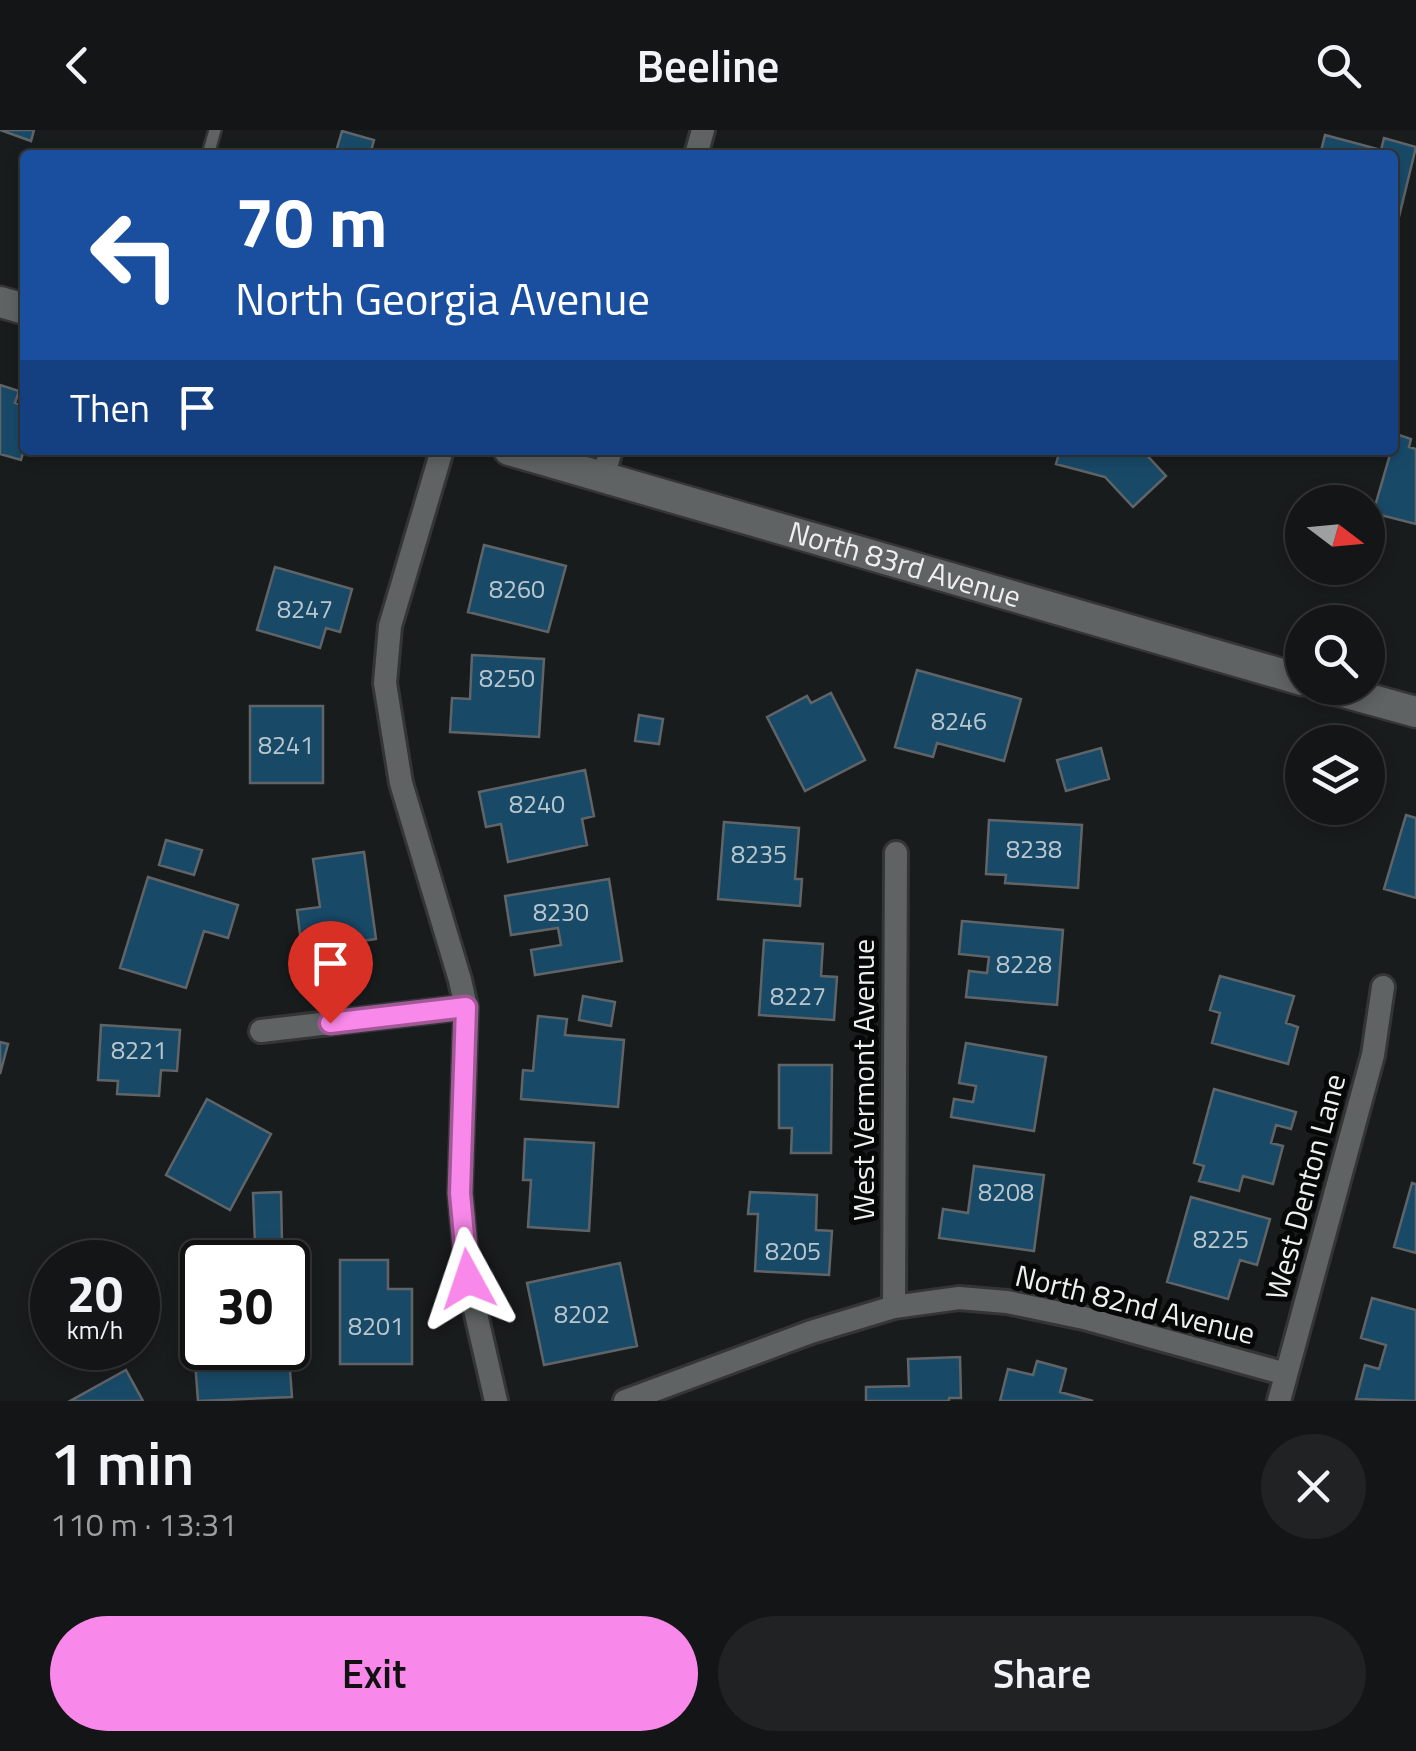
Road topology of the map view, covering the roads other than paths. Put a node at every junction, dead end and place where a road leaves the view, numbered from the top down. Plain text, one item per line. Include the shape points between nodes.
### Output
1 (441, 455) edge
2 (544, 455) edge
3 (607, 464) edge
4 (1285, 675) edge
5 (1385, 703) edge
6 (1416, 712) edge
7 (896, 854) dead end
8 (1383, 987) dead end
9 (466, 1007) junction
10 (262, 1031) dead end
11 (894, 1307) junction
12 (1286, 1374) junction
13 (496, 1401) edge
14 (625, 1401) edge
15 (1279, 1401) edge

1 - 9 street via 390,626 385,684 401,783
2 - 3 main road, North 83rd Avenue
3 - 4 main road, North 83rd Avenue
5 - 6 main road
7 - 11 street, West Vermont Avenue
8 - 12 street, West Denton Lane via 1373,1055
9 - 10 street
9 - 13 street via 460,1193 468,1279
11 - 12 street, North 82nd Avenue via 959,1298 1006,1302
11 - 14 street, North 82nd Avenue
12 - 15 street, West Denton Lane

